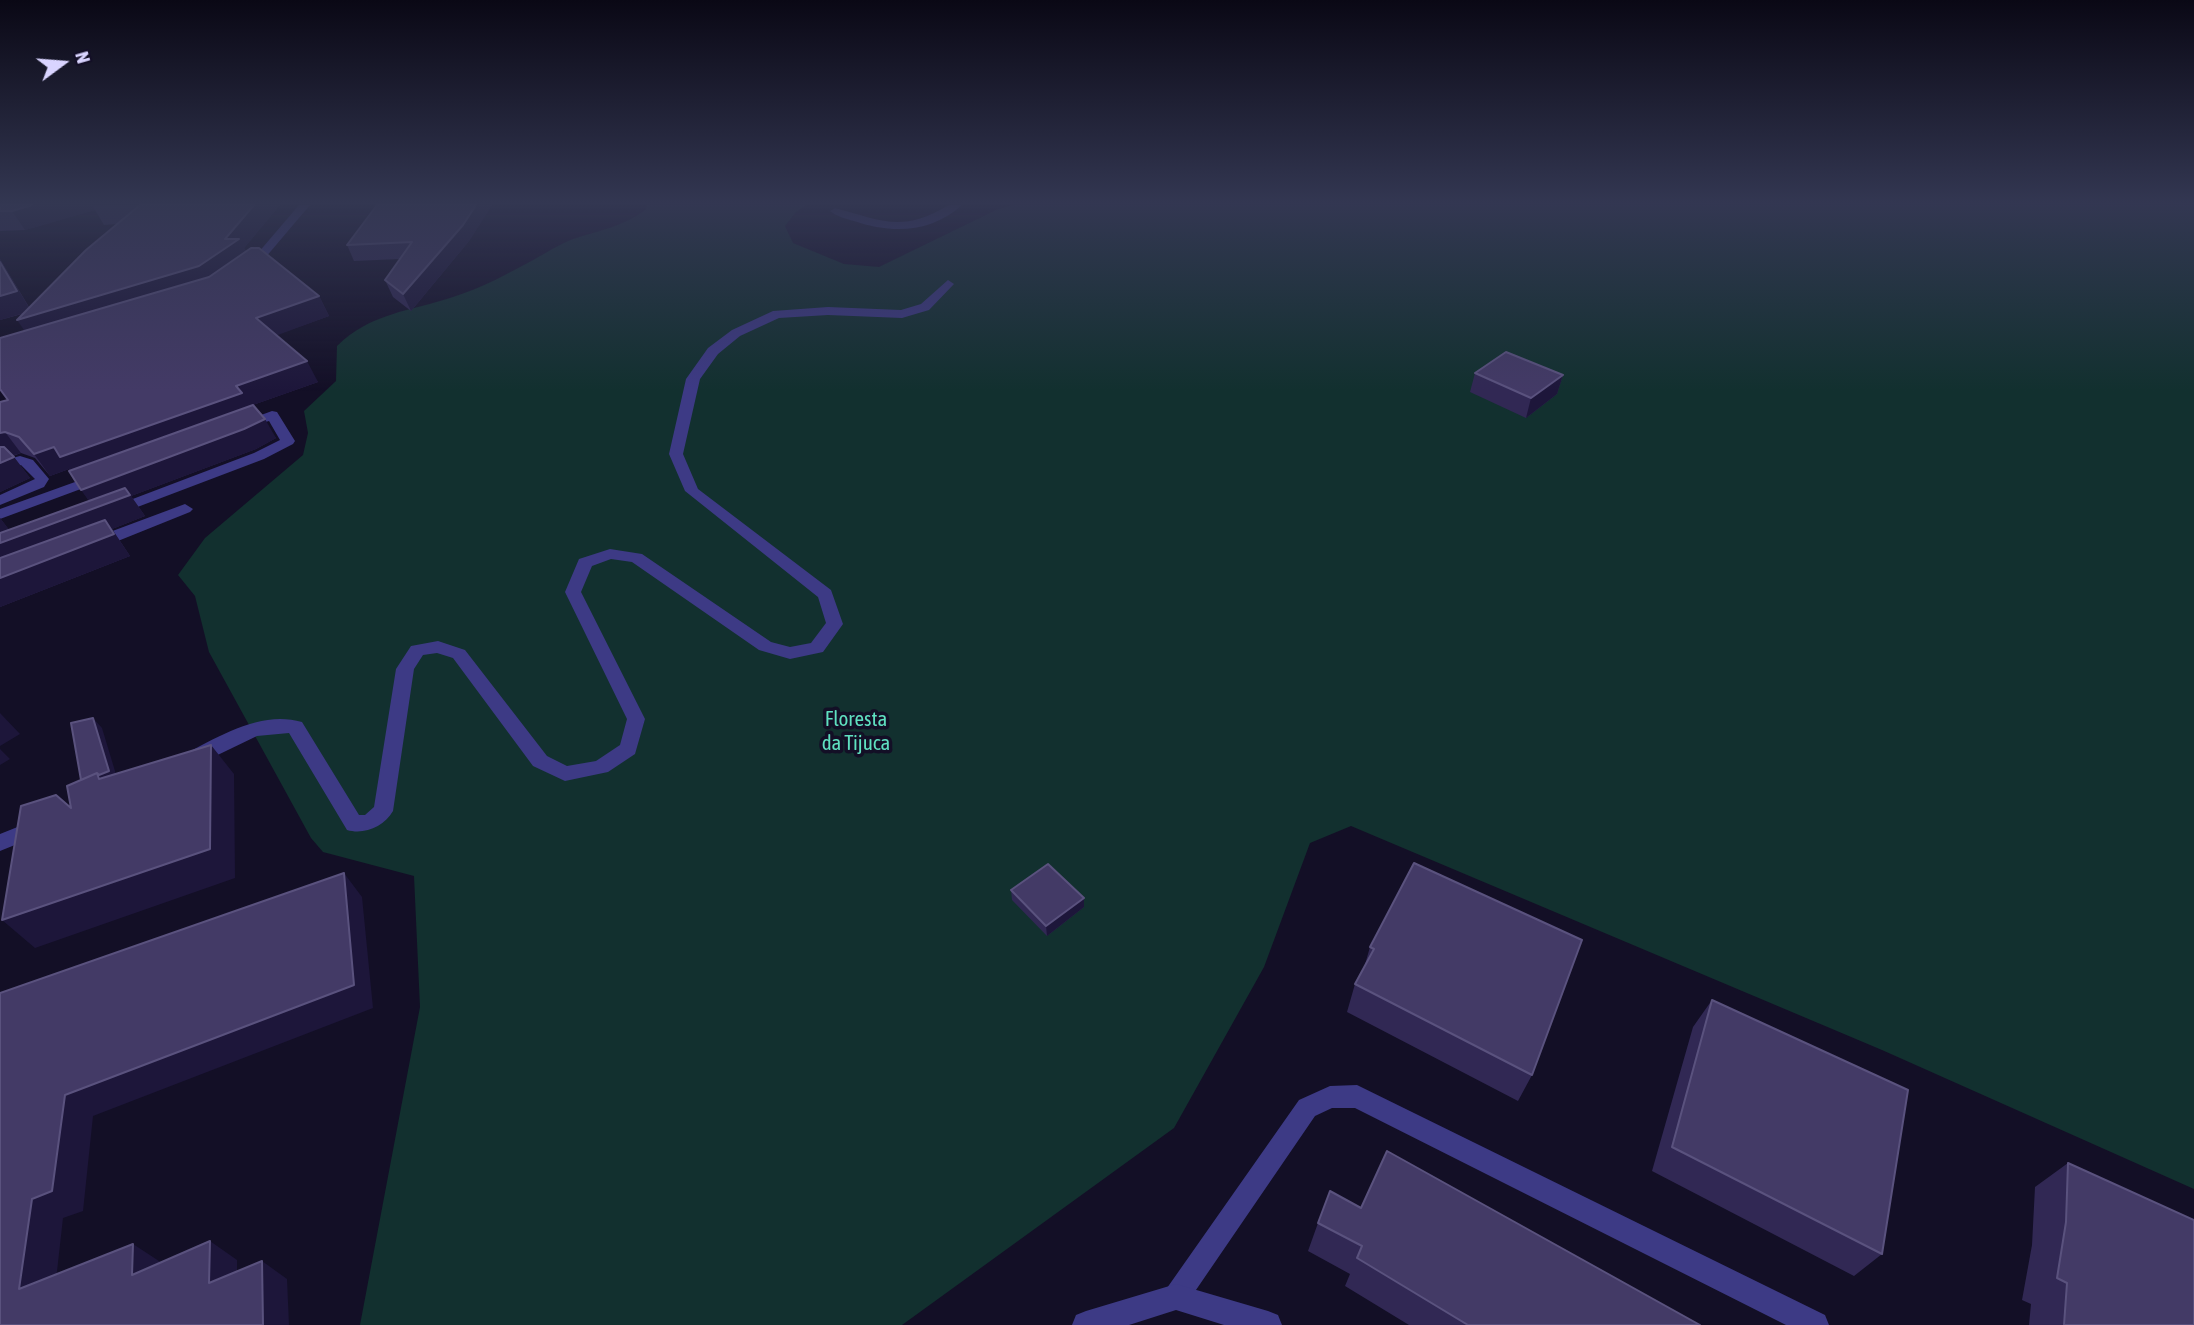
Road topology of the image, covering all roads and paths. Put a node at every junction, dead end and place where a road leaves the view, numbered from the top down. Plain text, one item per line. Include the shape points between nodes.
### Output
1 (252, 267) edge
2 (240, 277) edge
3 (948, 284) dead end
4 (230, 429) edge
5 (0, 466) edge
6 (115, 471) edge
7 (0, 500) edge
8 (185, 509) dead end
9 (0, 514) edge
10 (104, 515) edge
11 (83, 548) edge
12 (181, 764) edge
13 (48, 822) edge
14 (0, 843) edge
15 (1176, 1297) junction
16 (1086, 1325) edge
17 (1268, 1325) edge
18 (1815, 1325) edge

1 - 2 street
3 - 12 street via 925,307 902,314 777,314 720,345 693,379 676,454 692,491 825,594 835,624 817,648 790,653 765,646 636,558 610,554 585,563 573,592 636,719 628,749 601,767 565,774 540,761 459,654 438,647 417,650 405,669 383,811 370,822 354,824 295,727 276,723 253,729
4 - 10 street via 272,415 288,441
5 - 7 street via 23,459 42,479
6 - 9 street
8 - 11 street
13 - 14 street
15 - 16 street
15 - 17 street
15 - 18 street via 1307,1108 1330,1097 1357,1096

